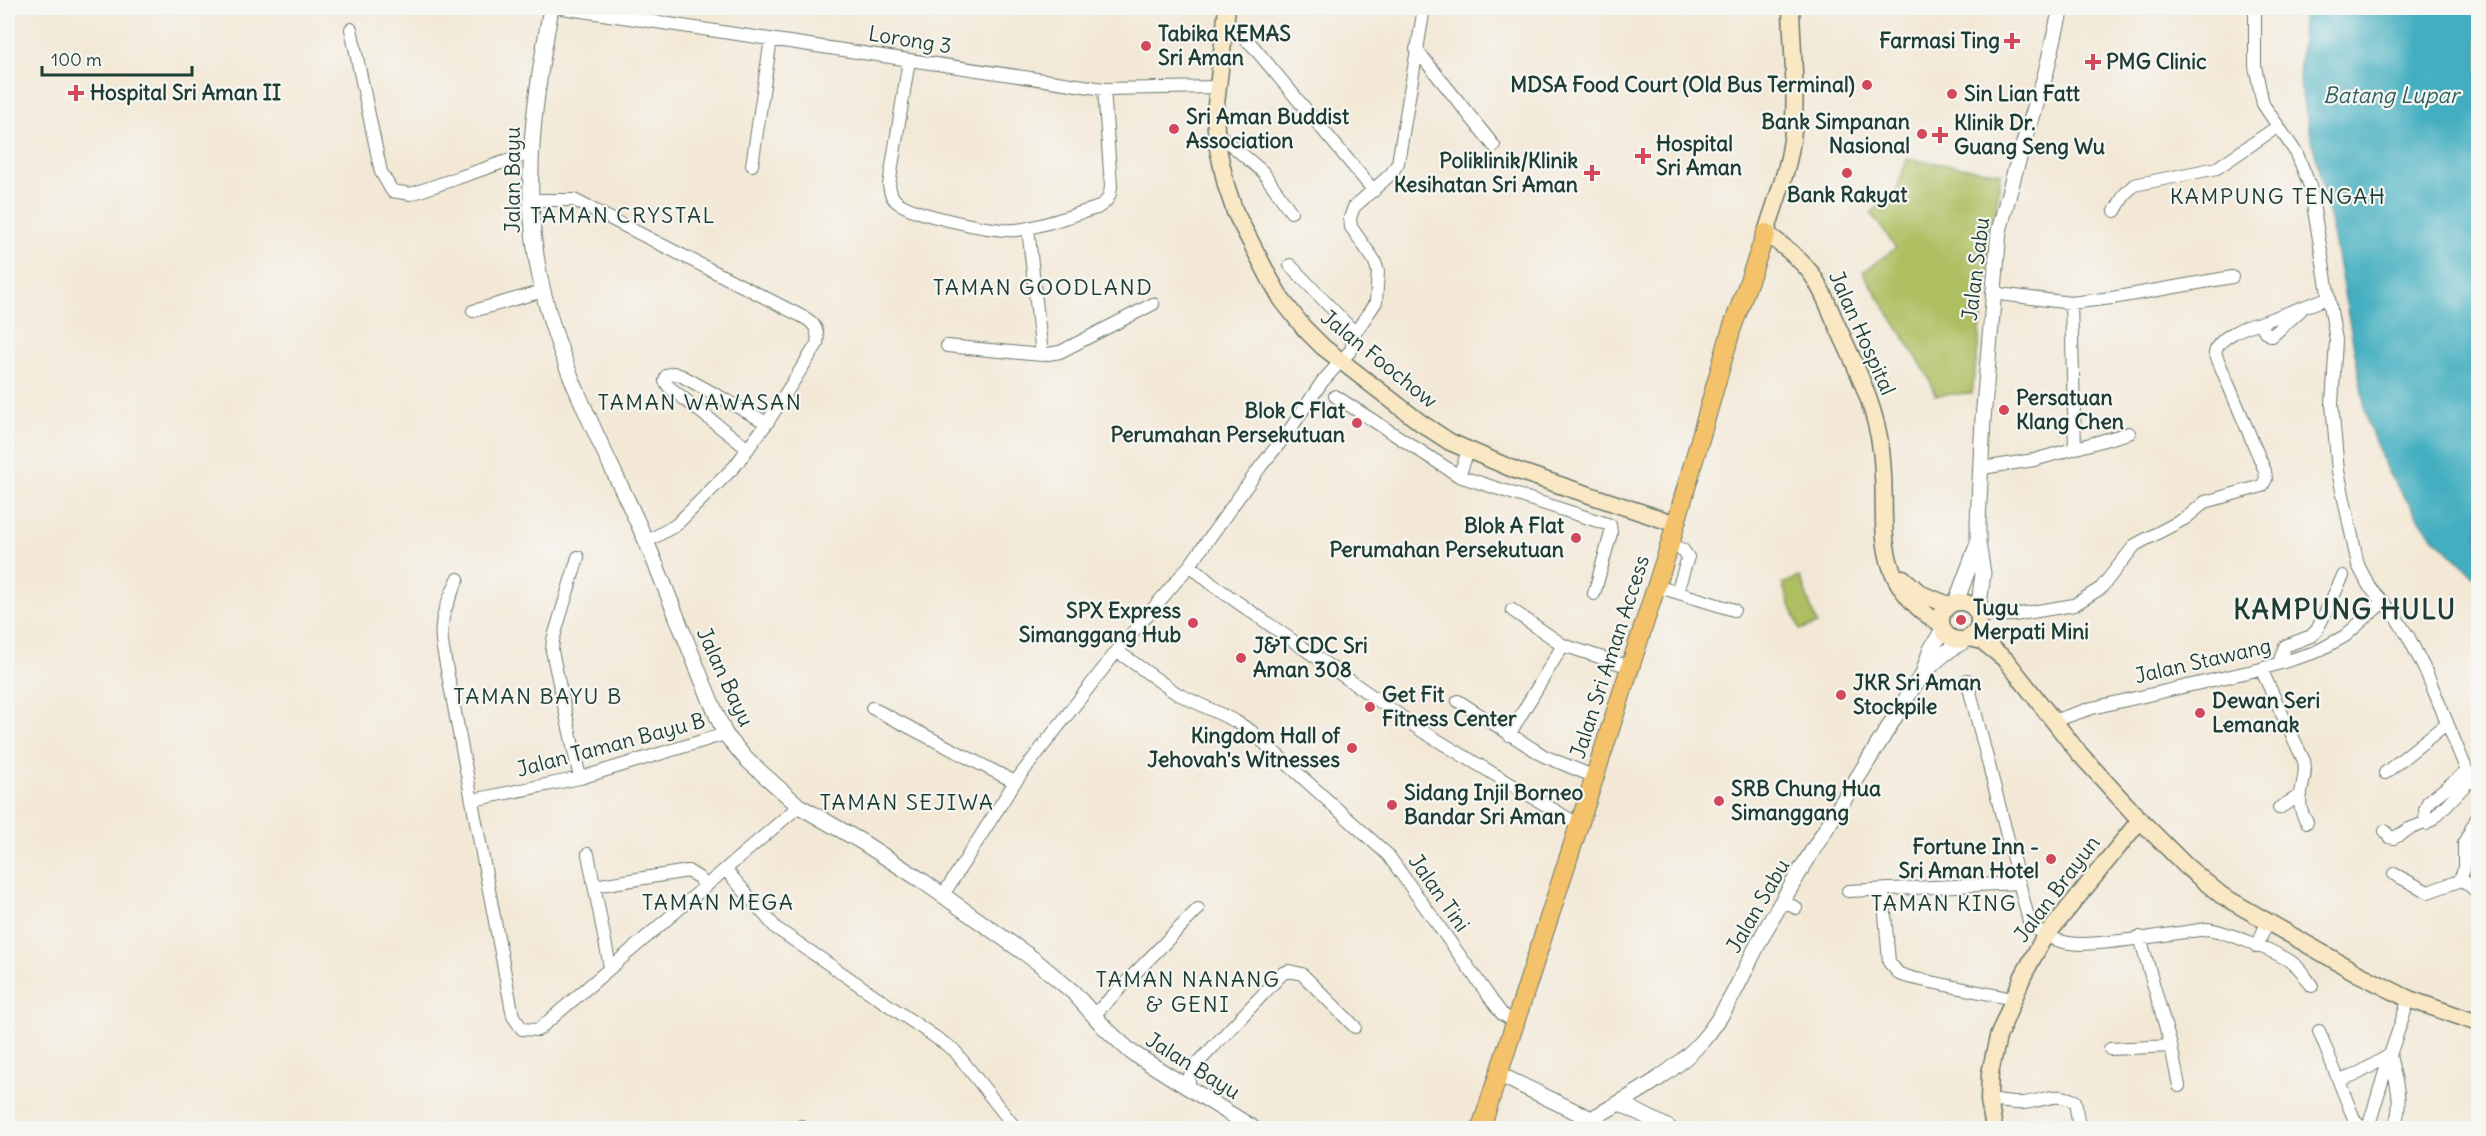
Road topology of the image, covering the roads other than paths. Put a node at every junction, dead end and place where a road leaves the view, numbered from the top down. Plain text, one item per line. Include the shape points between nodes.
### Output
1 (551, 8) edge
2 (562, 8) edge
3 (1227, 8) edge
4 (1424, 8) edge
5 (1791, 8) edge
6 (2061, 8) edge
7 (2255, 8) edge
8 (351, 29) dead end
9 (1235, 32) junction
10 (771, 39) junction
11 (1416, 49) junction
12 (909, 60) junction
13 (1217, 87) junction
14 (1104, 89) junction
15 (2277, 127) junction
16 (1216, 132) junction
17 (1494, 146) dead end
18 (530, 153) junction
19 (752, 165) dead end
20 (1374, 191) junction
21 (530, 200) junction
22 (2115, 211) dead end
23 (1291, 212) dead end
24 (1028, 228) junction
25 (1766, 233) junction
26 (1290, 265) dead end
27 (2232, 277) dead end
28 (543, 291) junction
29 (1992, 293) junction
30 (2328, 298) junction
31 (2071, 303) junction
32 (1154, 304) dead end
33 (473, 311) dead end
34 (947, 346) dead end
35 (1349, 348) junction
36 (1042, 355) junction
37 (1335, 396) dead end
38 (767, 423) junction
39 (2129, 433) dead end
40 (748, 448) junction
41 (2075, 448) junction
42 (1468, 451) junction
43 (1982, 468) junction
44 (1459, 476) junction
45 (1676, 524) junction
46 (646, 542) junction
47 (1978, 543) junction
48 (1670, 544) junction
49 (1887, 555) junction
50 (578, 557) dead end
51 (1190, 565) junction
52 (2343, 576) dead end
53 (458, 579) dead end
54 (1656, 586) junction
55 (1677, 592) junction
56 (1594, 594) dead end
57 (2382, 603) junction
58 (1953, 604) junction
59 (1512, 610) dead end
60 (1734, 610) dead end
61 (1979, 617) junction
62 (1942, 627) junction
63 (1968, 639) junction
64 (1563, 645) junction
65 (1117, 651) junction
66 (2006, 660) junction
67 (2279, 663) junction
68 (1630, 667) junction
69 (2261, 669) junction
70 (1921, 675) junction
71 (1967, 680) dead end
72 (1458, 701) dead end
73 (872, 708) dead end
74 (2053, 721) junction
75 (2446, 724) junction
76 (725, 734) junction
77 (1509, 735) junction
78 (2385, 773) dead end
79 (580, 777) junction
80 (1595, 777) junction
81 (2473, 779) edge
82 (1015, 782) junction
83 (2301, 795) junction
84 (473, 800) junction
85 (799, 806) junction
86 (2278, 808) dead end
87 (2478, 816) edge
88 (2140, 820) junction
89 (2307, 822) dead end
90 (1580, 825) junction
91 (2385, 831) dead end
92 (588, 854) dead end
93 (726, 870) junction
94 (2394, 874) dead end
95 (2461, 878) junction
96 (2019, 883) junction
97 (594, 886) junction
98 (706, 887) junction
99 (1883, 890) junction
100 (1848, 891) dead end
101 (2478, 893) edge
102 (943, 895) junction
103 (1198, 909) dead end
104 (2267, 922) junction
105 (2046, 936) junction
106 (2140, 937) junction
107 (2257, 947) junction
108 (610, 967) junction
109 (2312, 986) dead end
110 (2013, 999) junction
111 (2409, 999) junction
112 (1094, 1015) junction
113 (1515, 1022) junction
114 (2478, 1023) edge
115 (1355, 1027) dead end
116 (2319, 1031) dead end
117 (2170, 1046) junction
118 (2110, 1049) dead end
119 (2390, 1055) junction
120 (1498, 1074) junction
121 (2338, 1080) junction
122 (2179, 1086) dead end
123 (1189, 1089) junction
124 (1989, 1100) junction
125 (1620, 1103) junction
126 (1587, 1124) edge
127 (1013, 1125) dead end
128 (1253, 1128) edge
129 (1480, 1128) edge
130 (1669, 1128) edge
131 (1994, 1128) edge
132 (2079, 1128) edge
133 (2362, 1128) edge
134 (2368, 1128) edge
135 (2393, 1128) edge

1 - 18 street, Jalan Bayu
2 - 10 street, Lorong 3
3 - 9 main road, Jalan Foochow
4 - 11 street
5 - 25 main road via 1790,151
6 - 29 street, Jalan Sabu via 2039,98 2005,203
7 - 15 street via 2256,81 2263,104
8 - 18 street via 381,171 392,191 411,194
9 - 13 main road, Jalan Foochow
9 - 20 street
10 - 12 street, Lorong 3
10 - 19 street
11 - 17 street
11 - 20 street via 1398,163
12 - 14 street, Lorong 3
12 - 24 street via 890,185 892,197 909,208 969,225 998,230
13 - 14 street, Lorong 3
13 - 16 main road, Jalan Foochow
14 - 24 street via 1110,197 1097,208
15 - 22 street via 2217,168 2134,185
15 - 30 street via 2303,165 2310,186
16 - 23 street via 1263,172
16 - 35 main road, Jalan Foochow via 1235,212 1282,300 1304,328
18 - 21 street, Jalan Bayu
20 - 35 street via 1354,207 1350,218 1378,271 1376,302
21 - 28 street, Jalan Bayu
21 - 38 street via 574,200 811,321 817,331 817,344
24 - 36 street
25 - 45 main road, Jalan Sri Aman Access via 1731,331
25 - 49 main road, Jalan Hospital via 1796,256 1820,287 1868,399 1884,467 1882,506
26 - 35 street
27 - 31 street
28 - 33 street
28 - 46 street, Jalan Bayu via 584,407
29 - 31 street
29 - 43 street, Jalan Sabu
30 - 57 street via 2336,340 2332,404 2340,486 2358,565
30 - 61 street via 2242,329 2220,342 2215,353 2265,471 2262,486 2205,502 2186,518 2135,545 2101,588 2074,604
31 - 41 street
32 - 36 street via 1060,352
34 - 36 street
35 - 42 main road, Jalan Foochow via 1421,423
35 - 51 street
37 - 44 street
38 - 40 street
38 - 40 street via 677,373 667,375 669,387
39 - 41 street
40 - 46 street via 676,525
41 - 43 street via 2034,460
42 - 44 street
42 - 45 main road, Jalan Foochow
43 - 47 street, Jalan Sabu
44 - 56 street via 1610,525
45 - 48 main road, Jalan Sri Aman Access
46 - 76 street, Jalan Bayu
47 - 58 street
47 - 61 street via 1983,573
48 - 54 main road, Jalan Sri Aman Access
48 - 55 street via 1688,557
49 - 58 main road via 1913,589
49 - 62 main road via 1904,593 1920,612
50 - 79 street via 552,651
51 - 65 street
51 - 90 street via 1422,731
52 - 67 street via 2317,630 2284,647
53 - 84 street via 440,630
54 - 55 street
54 - 68 main road, Jalan Sri Aman Access
55 - 60 street
57 - 67 street, Jalan Stawang via 2335,643
57 - 75 street via 2408,636
58 - 61 main road via 1968,604
58 - 62 main road via 1942,614
59 - 64 street
61 - 63 main road via 1975,634
61 - 66 main road via 1998,641
62 - 63 main road via 1950,638
62 - 70 street
63 - 66 main road via 1982,641
63 - 70 street via 1949,649
64 - 68 street
64 - 77 street
65 - 82 street
65 - 113 street, Jalan Tini via 1181,696 1251,731 1382,849 1502,1014
66 - 74 main road
67 - 69 street, Jalan Stawang
68 - 80 main road, Jalan Sri Aman Access
69 - 74 street, Jalan Stawang via 2114,702
69 - 83 street via 2304,761
70 - 125 street, Jalan Sabu via 1789,904 1704,1039 1687,1057
71 - 96 street
72 - 77 street
73 - 82 street
74 - 88 main road
75 - 78 street
75 - 81 street
76 - 79 street, Jalan Taman Bayu B
76 - 85 street, Jalan Bayu via 747,760
77 - 80 street via 1544,756
79 - 84 street, Jalan Taman Bayu B
80 - 90 main road, Jalan Sri Aman Access
81 - 91 street via 2426,824 2394,838
82 - 102 street
83 - 86 street
83 - 89 street via 2301,811
84 - 108 street via 513,1016 522,1029 538,1030
85 - 93 street
85 - 102 street, Jalan Bayu
87 - 95 street via 2464,843
88 - 104 main road via 2204,882
88 - 105 main road, Jalan Brayun
90 - 113 main road, Jalan Sri Aman Access
92 - 97 street
93 - 98 street
93 - 127 street via 776,928 954,1050
94 - 95 street via 2428,892
95 - 101 street
96 - 99 street
96 - 105 street via 2029,921
97 - 98 street via 688,871
97 - 108 street
98 - 108 street
99 - 100 street
99 - 110 street via 1888,962 1895,970 1912,978
102 - 112 street, Jalan Bayu via 1051,972
103 - 112 street
104 - 107 street
104 - 111 main road
105 - 106 street via 2081,944
105 - 110 main road, Jalan Brayun
106 - 107 street via 2207,929
106 - 117 street
107 - 109 street via 2295,965
110 - 124 main road, Jalan Brayun via 1989,1073
111 - 114 main road
111 - 119 street
112 - 123 street, Jalan Bayu via 1131,1052
113 - 120 main road, Jalan Sri Aman Access
115 - 123 street via 1302,974 1283,973 1196,1065 1189,1077
116 - 121 street
117 - 118 street
117 - 122 street
119 - 121 street
119 - 134 street
119 - 135 street via 2398,1088
120 - 126 street
120 - 129 main road, Jalan Sri Aman Access
121 - 133 street via 2355,1121
123 - 128 street, Jalan Bayu
124 - 131 main road, Jalan Brayun
124 - 132 street via 2023,1103 2052,1095 2068,1098 2076,1101
125 - 126 street, Jalan Sabu
125 - 130 street

